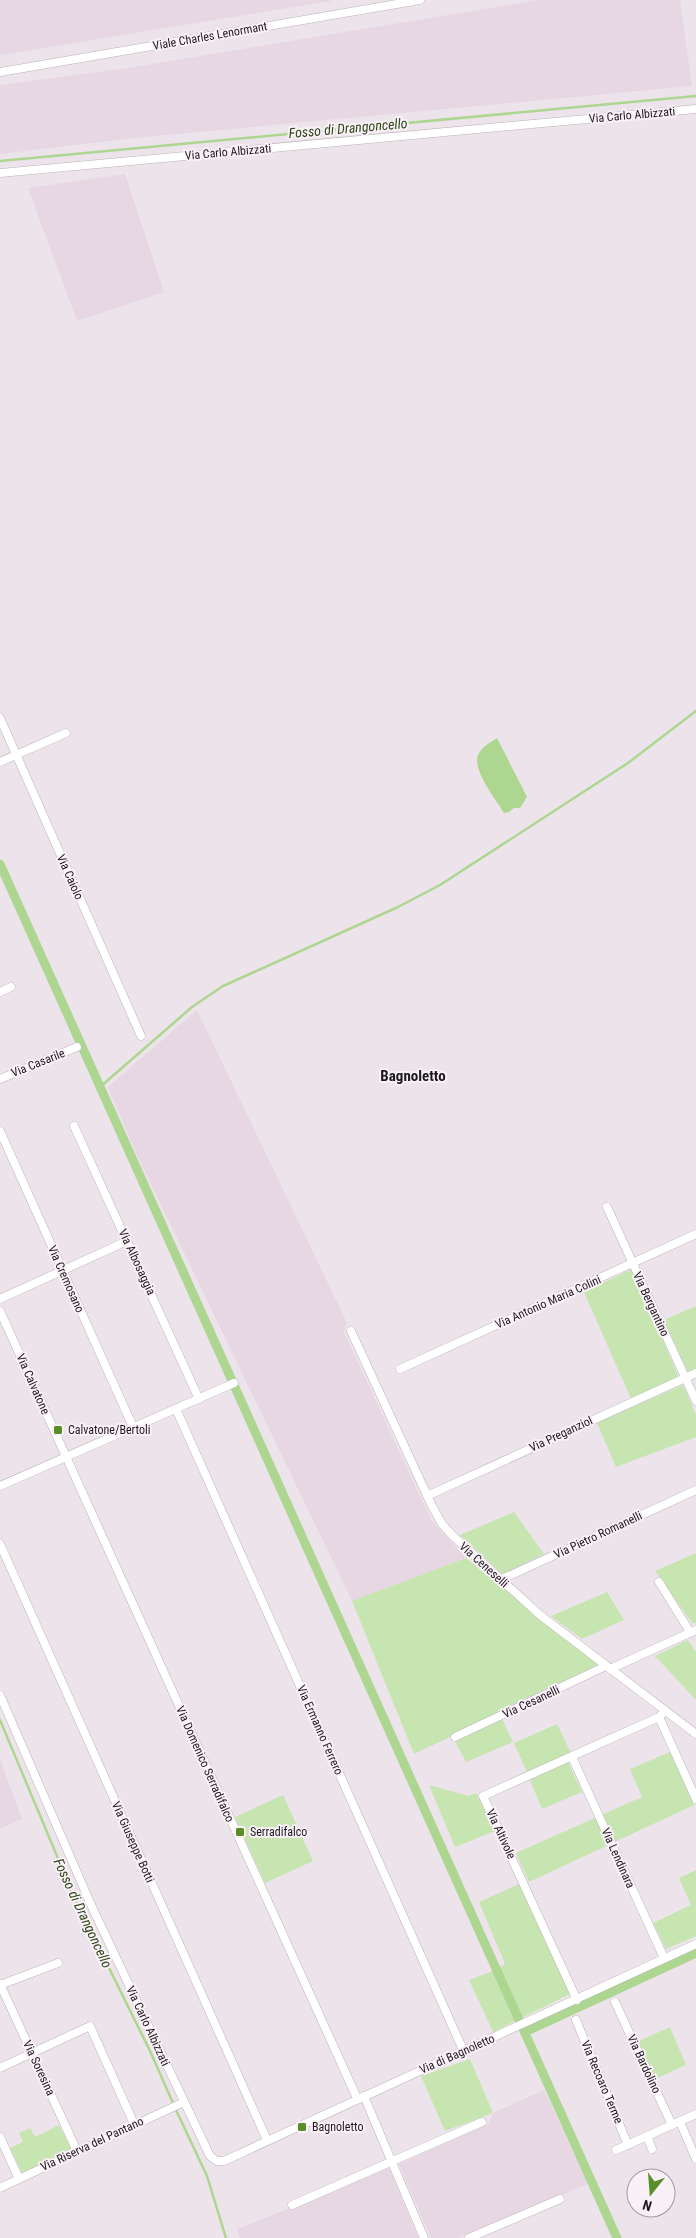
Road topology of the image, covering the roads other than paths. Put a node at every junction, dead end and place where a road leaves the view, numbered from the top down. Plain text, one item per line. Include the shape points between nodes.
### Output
1 (420, 0) edge
2 (0, 72) edge
3 (696, 109) edge
4 (0, 174) edge
5 (0, 718) edge
6 (66, 733) dead end
7 (16, 755) junction
8 (0, 762) edge
9 (11, 986) dead end
10 (0, 992) edge
11 (141, 1036) dead end
12 (77, 1047) dead end
13 (0, 1079) edge
14 (74, 1126) dead end
15 (0, 1131) edge
16 (607, 1207) dead end
17 (696, 1234) edge
18 (127, 1241) junction
19 (632, 1264) junction
20 (62, 1271) junction
21 (0, 1299) edge
22 (0, 1311) edge
23 (351, 1331) dead end
24 (400, 1369) dead end
25 (696, 1373) edge
26 (685, 1378) junction
27 (234, 1383) dead end
28 (199, 1399) junction
29 (696, 1401) edge
30 (176, 1409) junction
31 (133, 1427) junction
32 (66, 1457) junction
33 (1, 1484) edge
34 (696, 1490) edge
35 (427, 1496) junction
36 (0, 1544) edge
37 (500, 1580) junction
38 (659, 1582) dead end
39 (693, 1631) edge
40 (608, 1668) junction
41 (0, 1695) edge
42 (662, 1714) junction
43 (10, 1717) junction
44 (0, 1719) edge
45 (696, 1734) edge
46 (455, 1737) dead end
47 (572, 1757) junction
48 (696, 1799) edge
49 (696, 1944) edge
50 (664, 1958) junction
51 (58, 1963) dead end
52 (0, 1984) edge
53 (577, 2000) junction
54 (615, 2002) dead end
55 (576, 2020) dead end
56 (464, 2052) junction
57 (32, 2053) junction
58 (0, 2068) edge
59 (360, 2097) junction
60 (181, 2103) junction
61 (696, 2114) edge
62 (482, 2122) dead end
63 (680, 2122) junction
64 (134, 2124) junction
65 (672, 2125) junction
66 (647, 2136) junction
67 (0, 2137) edge
68 (267, 2140) junction
69 (628, 2145) junction
70 (652, 2149) dead end
71 (616, 2150) dead end
72 (77, 2151) junction
73 (696, 2159) edge
74 (217, 2161) joint
75 (392, 2162) junction
76 (19, 2178) junction
77 (0, 2188) edge
78 (560, 2199) dead end
79 (292, 2205) dead end
80 (424, 2238) edge
81 (469, 2238) edge

1 - 2 street, Viale Charles Lenormant
3 - 4 street, Via Carlo Albizzati
5 - 7 street, Via Caiolo
6 - 7 street
7 - 8 street
7 - 11 street, Via Caiolo
9 - 10 street
12 - 13 street, Via Casarile
14 - 18 street, Via Albosaggia
15 - 20 street, Via Cremosano
16 - 19 street, Via Bergantino
17 - 19 street, Via Antonio Maria Colini
18 - 20 street
18 - 28 street, Via Albosaggia
19 - 24 street, Via Antonio Maria Colini
19 - 26 street, Via Bergantino
20 - 21 street
20 - 31 street, Via Cremosano
22 - 32 street, Via Calvatone
23 - 35 street, Via Ceneselli
25 - 26 street, Via Preganziol
26 - 29 street, Via Bergantino
26 - 35 street, Via Preganziol
27 - 28 street
28 - 30 street
30 - 31 street
30 - 56 street, Via Ermanno Ferrero
31 - 32 street
32 - 33 street
32 - 59 street, Via Domenico Serradifalco
34 - 37 street, Via Pietro Romanelli
35 - 37 street, Via Ceneselli via 448,1531
36 - 68 street, Via Giuseppe Botti
37 - 40 street, Via Ceneselli
38 - 39 street
39 - 40 street, Via Cesanelli
40 - 42 street, Via Ceneselli
40 - 46 street, Via Cesanelli
41 - 43 street, Via Carlo Albizzati
42 - 45 street, Via Ceneselli
42 - 47 street, Via Altivole
42 - 48 street
43 - 44 street
43 - 60 street, Via Carlo Albizzati
47 - 50 street, Via Lendinara
47 - 53 street, Via Altivole via 484,1796
49 - 50 street, Via di Bagnoletto
50 - 53 street, Via di Bagnoletto
51 - 52 street
52 - 57 street, Via Soresina
53 - 56 street, Via di Bagnoletto
54 - 65 street, Via Bardolino
55 - 69 street, Via Recoaro Terme
56 - 59 street, Via di Bagnoletto
57 - 58 street
57 - 64 street via 90,2026
57 - 72 street, Via Soresina
59 - 68 street, Via di Bagnoletto
59 - 75 street, Via Domenico Serradifalco
60 - 64 street, Via Riserva del Pantano
60 - 74 street, Via Carlo Albizzati via 210,2156
61 - 63 street
62 - 75 street
63 - 65 street
63 - 73 street
64 - 72 street, Via Riserva del Pantano
65 - 66 street
66 - 69 street
66 - 70 street
67 - 76 street
68 - 74 street, Via di Bagnoletto via 224,2161
69 - 71 street
72 - 76 street, Via Riserva del Pantano
75 - 79 street
75 - 80 street, Via Domenico Serradifalco
76 - 77 street, Via Riserva del Pantano
78 - 81 street

